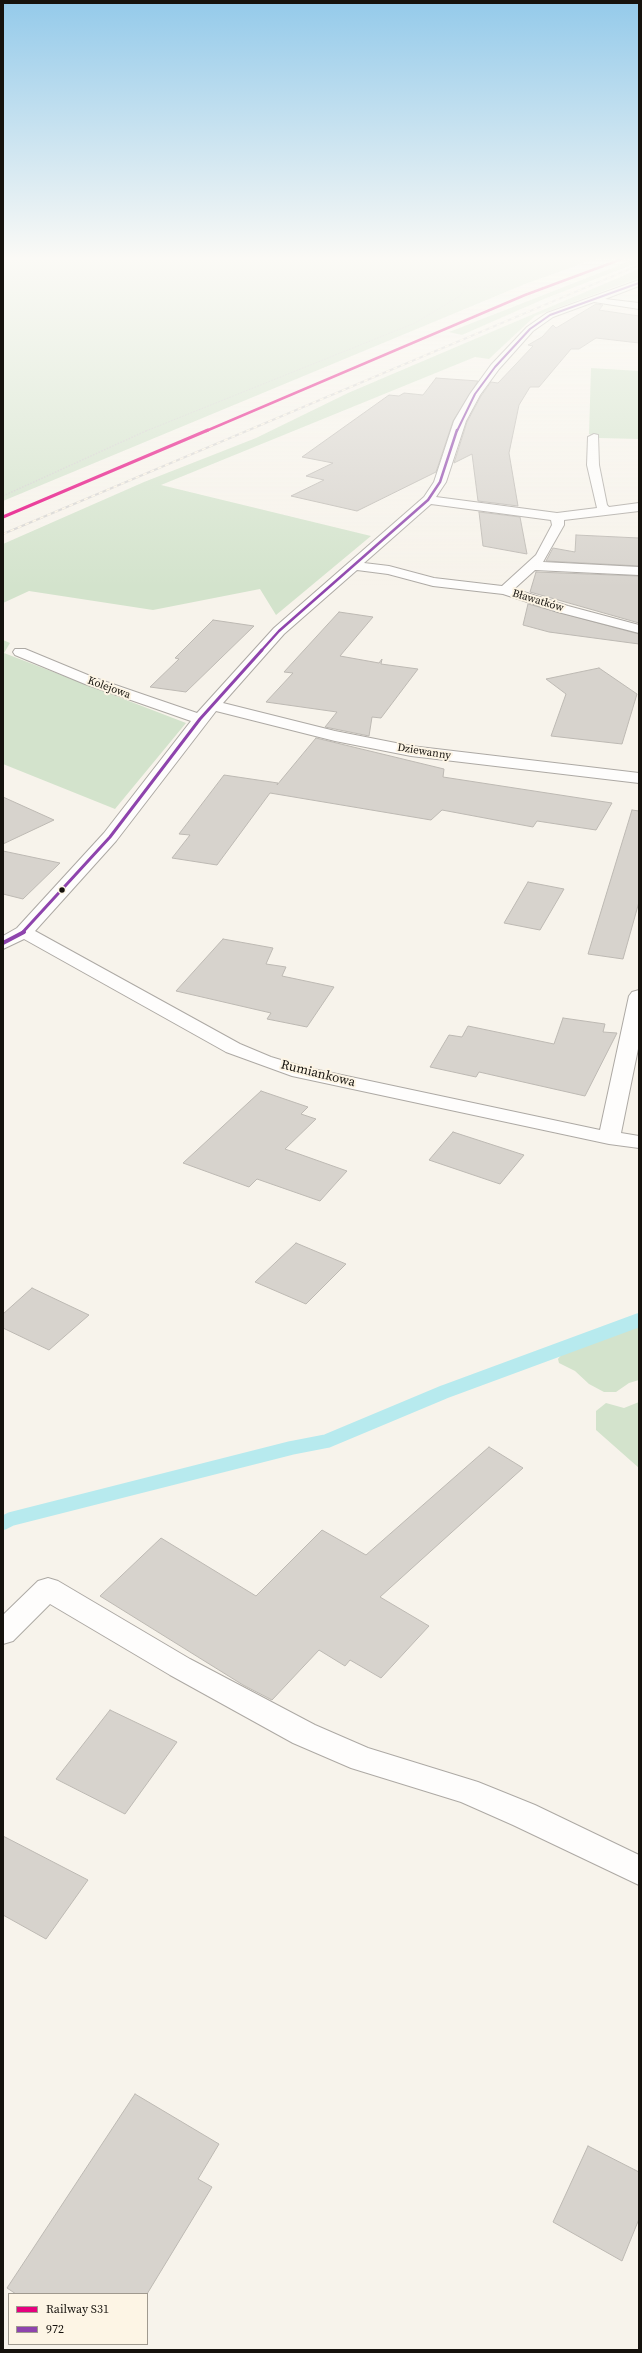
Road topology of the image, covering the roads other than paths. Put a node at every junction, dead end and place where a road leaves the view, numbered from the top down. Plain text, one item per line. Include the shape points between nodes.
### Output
1 (494, 369) edge
2 (594, 437) dead end
3 (428, 500) junction
4 (639, 507) edge
5 (605, 510) junction
6 (557, 517) junction
7 (352, 565) junction
8 (534, 566) junction
9 (639, 571) edge
10 (505, 590) junction
11 (639, 629) edge
12 (20, 652) dead end
13 (212, 705) junction
14 (200, 719) junction
15 (639, 778) edge
16 (24, 932) junction
17 (3, 943) edge
18 (639, 996) edge
19 (609, 1138) junction
20 (639, 1142) edge
21 (3, 1633) edge
22 (639, 1871) edge

1 - 3 street via 475,394 460,421 440,482
2 - 5 street via 594,465 601,506
3 - 6 street
3 - 7 street
4 - 5 street
5 - 6 street
6 - 8 street, Bławatków via 558,525
7 - 10 street via 389,570 433,582
7 - 13 street via 279,631
8 - 9 street
8 - 10 street, Bławatków
10 - 11 street, Bławatków via 563,609
12 - 14 street, Kolejowa via 97,683
13 - 14 street
13 - 15 street, Dziewanny via 335,736 411,751
14 - 16 street via 110,837
16 - 17 street
16 - 19 street, Rumiankowa via 233,1048 264,1061 299,1072
18 - 19 street
19 - 20 street, Rumiankowa
21 - 22 street via 48,1589 180,1667 341,1752 467,1791 524,1815

